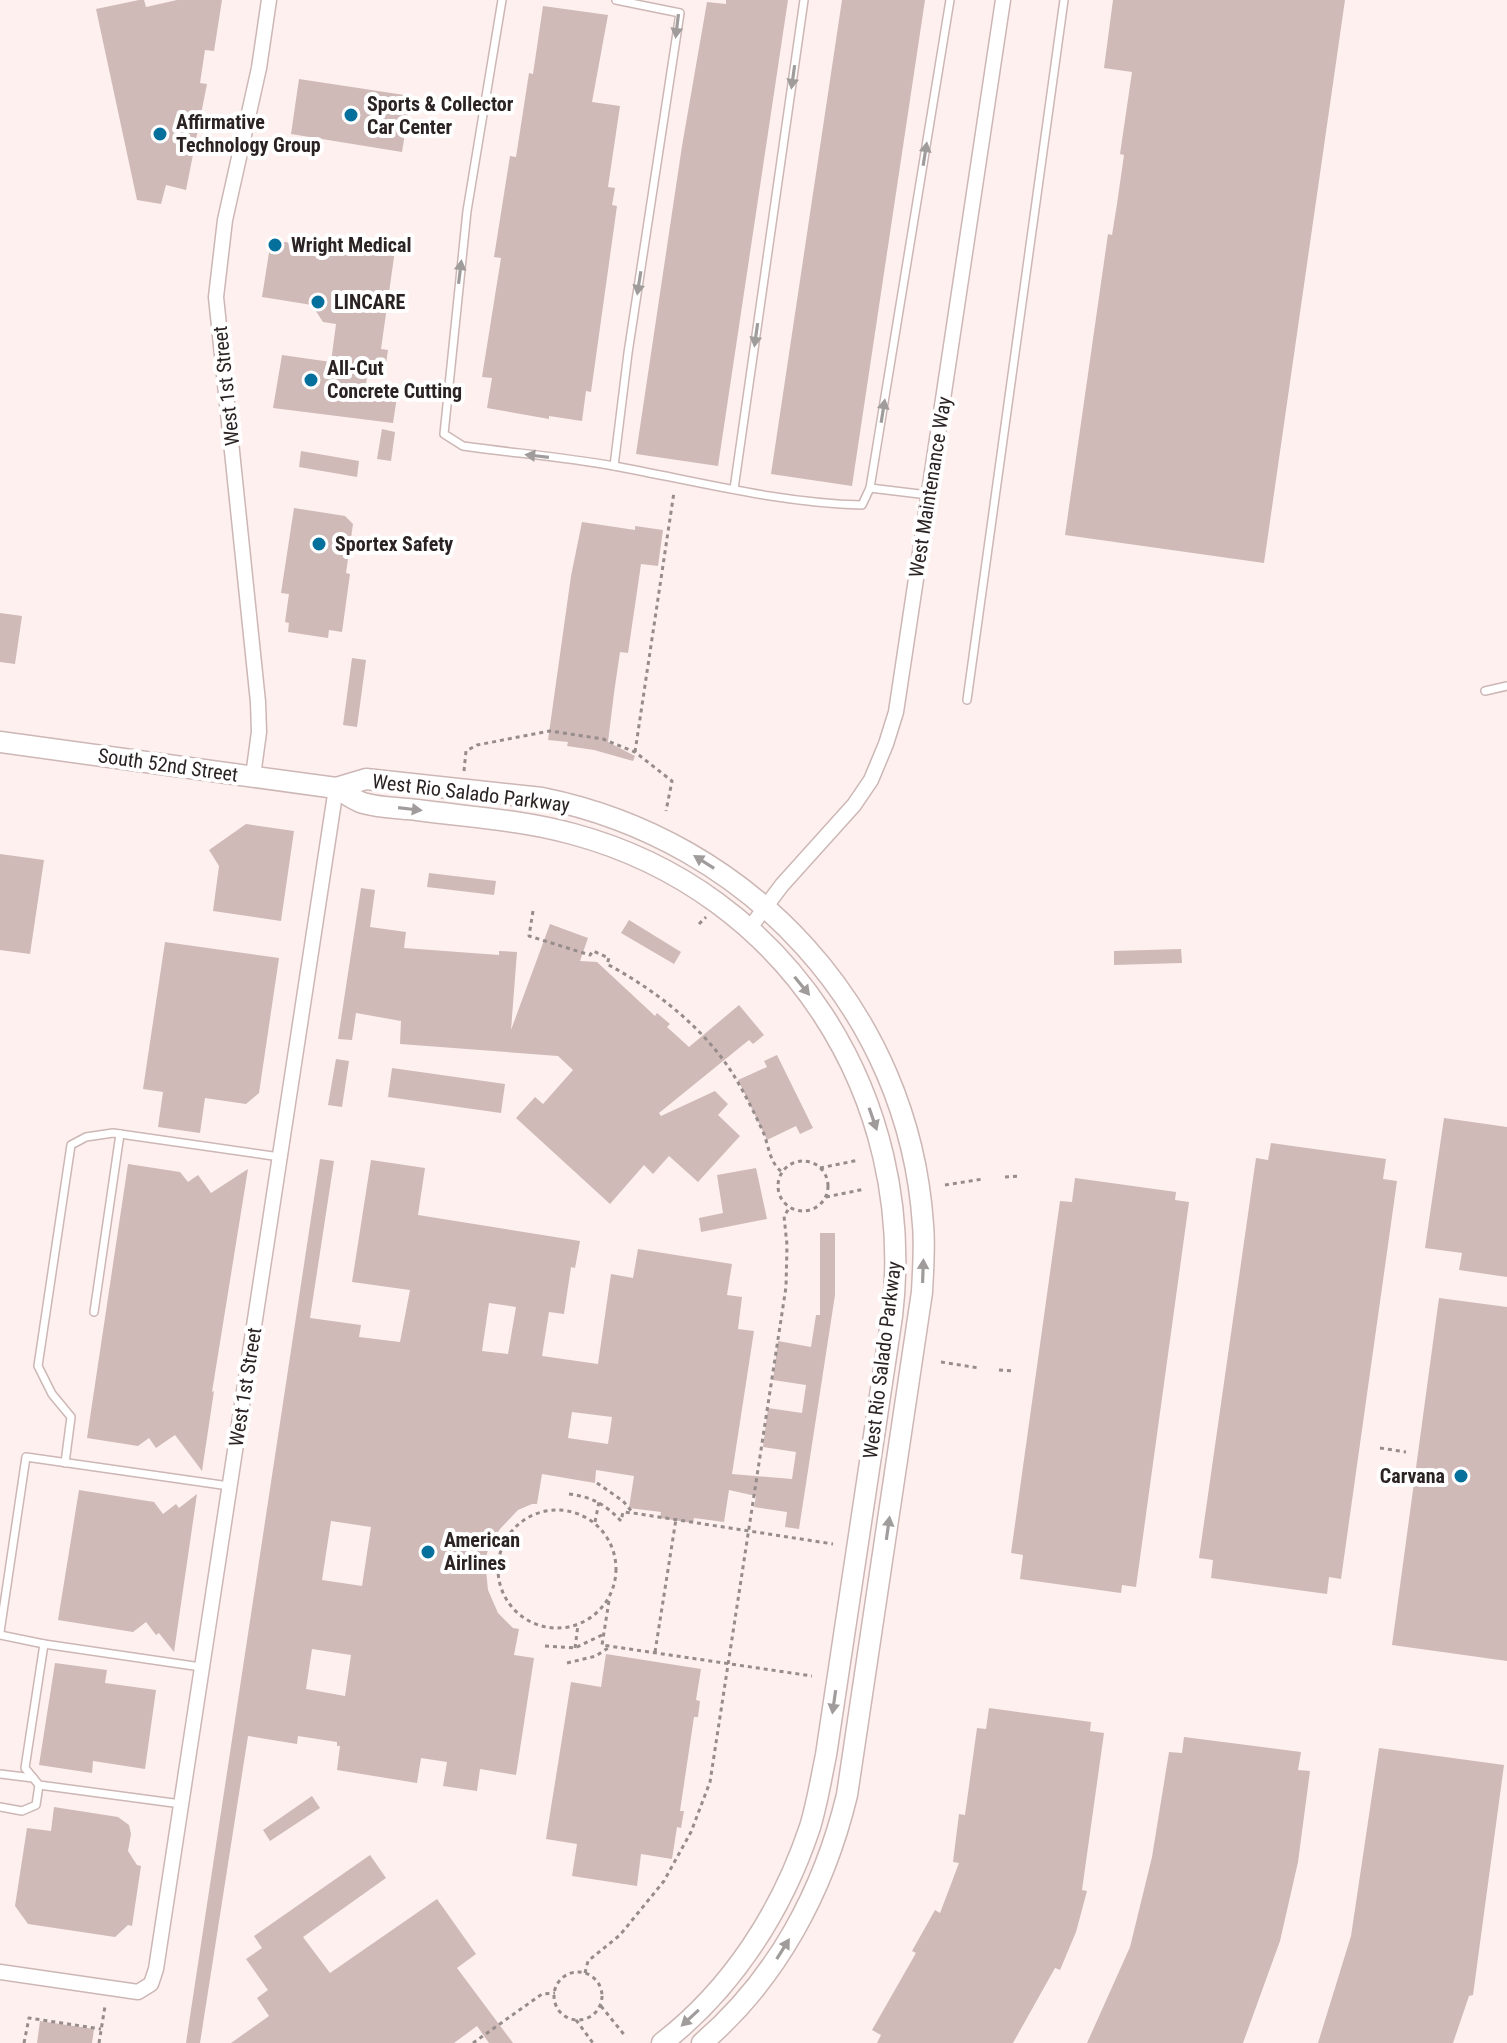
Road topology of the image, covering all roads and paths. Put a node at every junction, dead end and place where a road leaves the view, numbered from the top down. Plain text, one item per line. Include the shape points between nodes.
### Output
1 (269, 0) edge
2 (502, 0) edge
3 (616, 0) edge
4 (666, 0) edge
5 (804, 0) edge
6 (950, 0) edge
7 (1003, 0) edge
8 (1064, 0) edge
9 (664, 10) junction
10 (614, 466) junction
11 (870, 488) junction
12 (734, 489) junction
13 (674, 492) dead end
14 (928, 495) junction
15 (1507, 686) edge
16 (1485, 691) dead end
17 (967, 700) dead end
18 (0, 742) edge
19 (635, 752) junction
20 (463, 775) dead end
21 (253, 776) junction
22 (336, 788) junction
23 (666, 811) dead end
24 (767, 908) junction
25 (533, 911) dead end
26 (708, 914) dead end
27 (699, 924) dead end
28 (749, 929) junction
29 (120, 1134) junction
30 (280, 1157) junction
31 (859, 1160) dead end
32 (820, 1168) junction
33 (782, 1172) junction
34 (1019, 1176) dead end
35 (1005, 1177) dead end
36 (983, 1179) dead end
37 (945, 1185) dead end
38 (865, 1189) dead end
39 (825, 1197) junction
40 (790, 1207) junction
41 (94, 1312) dead end
42 (941, 1362) dead end
43 (979, 1368) dead end
44 (999, 1370) dead end
45 (1013, 1371) dead end
46 (1380, 1448) dead end
47 (1406, 1452) dead end
48 (65, 1463) junction
49 (597, 1483) dead end
50 (230, 1486) junction
51 (569, 1494) dead end
52 (599, 1502) junction
53 (633, 1513) junction
54 (676, 1519) junction
55 (595, 1524) junction
56 (749, 1530) junction
57 (833, 1544) dead end
58 (610, 1598) junction
59 (578, 1625) junction
60 (0, 1634) edge
61 (603, 1635) junction
62 (44, 1644) junction
63 (545, 1646) dead end
64 (611, 1646) junction
65 (575, 1648) junction
66 (655, 1652) junction
67 (567, 1663) dead end
68 (729, 1663) junction
69 (202, 1667) junction
70 (812, 1676) dead end
71 (0, 1774) edge
72 (36, 1782) junction
73 (181, 1804) junction
74 (0, 1807) edge
75 (0, 1972) edge
76 (585, 1973) junction
77 (717, 1992) junction
78 (555, 1993) junction
79 (601, 2005) junction
80 (105, 2006) dead end
81 (736, 2011) junction
82 (576, 2020) junction
83 (101, 2029) junction
84 (626, 2037) dead end
85 (24, 2043) edge
86 (99, 2043) edge
87 (473, 2043) edge
88 (593, 2043) edge
89 (662, 2043) edge
90 (702, 2043) edge

1 - 21 street, West 1st Street via 225,220 216,297 258,702
10 -> 2 lane via 463,446 444,434 467,211
3 - 9 lane
4 - 9 lane
5 -> 12 lane
11 -> 6 lane
7 - 14 street, West Maintenance Way
8 - 17 lane
9 -> 10 lane via 680,13
10 - 12 lane
11 - 12 lane via 862,505 818,504
11 - 14 lane
13 - 19 path
14 - 24 street, West Maintenance Way via 896,712 886,744 854,805
15 - 16 lane
18 - 21 main road, South 52nd Street
19 - 20 path via 603,739 550,731 477,745 466,751
19 - 23 path via 672,781
21 - 22 main road, South 52nd Street
24 -> 22 main road, West Rio Salado Parkway via 664,838 570,804 366,779
22 -> 28 main road, West Rio Salado Parkway via 363,803 544,827 601,842 672,873
22 - 30 street, West 1st Street
24 - 28 street, West Maintenance Way
81 -> 24 main road, West Rio Salado Parkway via 798,1924 839,1826 922,1292 919,1191 890,1081 845,996 815,956
25 - 33 path via 529,936 609,958 607,964 640,982 684,1018 736,1078 774,1166
26 - 27 path
28 -> 77 main road, West Rio Salado Parkway via 803,986 853,1069 890,1181 896,1266 817,1798 782,1896
29 - 30 lane
29 - 41 lane
29 - 48 lane via 86,1137 71,1145 38,1366 71,1417
30 - 50 street, West 1st Street
31 - 32 path
32 - 33 path via 803,1161
32 - 39 path via 827,1181
33 - 40 path via 778,1190
34 - 35 path
36 - 37 path
38 - 39 path
39 - 40 path via 814,1208
40 - 56 path via 784,1216 786,1287
42 - 43 path
44 - 45 path
46 - 47 path
48 - 50 lane
48 - 60 lane via 26,1457
49 - 53 path
50 - 69 street, West 1st Street
51 - 52 path
52 - 53 path via 621,1521 623,1512
52 - 55 path
53 - 54 path
54 - 56 path
54 - 66 path
55 - 58 path via 611,1543 616,1561
55 - 59 path via 566,1510 526,1518 511,1532 499,1560 502,1591 512,1609 548,1629
56 - 57 path
56 - 68 path
58 - 59 path
58 - 61 path
59 - 65 path
60 - 62 lane
61 - 64 path via 602,1645
61 - 65 path
62 - 69 lane
62 - 72 lane via 25,1768
63 - 65 path
64 - 66 path
64 - 67 path
66 - 68 path
68 - 70 path
68 - 76 path via 710,1782 691,1832 650,1900 588,1961
69 - 73 street, West 1st Street
71 - 72 lane
72 - 73 lane
72 - 74 lane via 36,1805 22,1811
73 - 75 street, West 1st Street via 151,1984 138,1992
76 - 78 path via 562,1978
76 - 79 path via 597,1982
77 - 81 main road
77 -> 89 main road, West Rio Salado Parkway
78 - 82 path via 558,2009
78 - 87 path via 542,1994
79 - 82 path via 590,2017
79 - 84 path
80 - 83 path
81 - 90 main road, West Rio Salado Parkway
82 - 88 path
83 - 85 path via 29,2018
83 - 86 path

